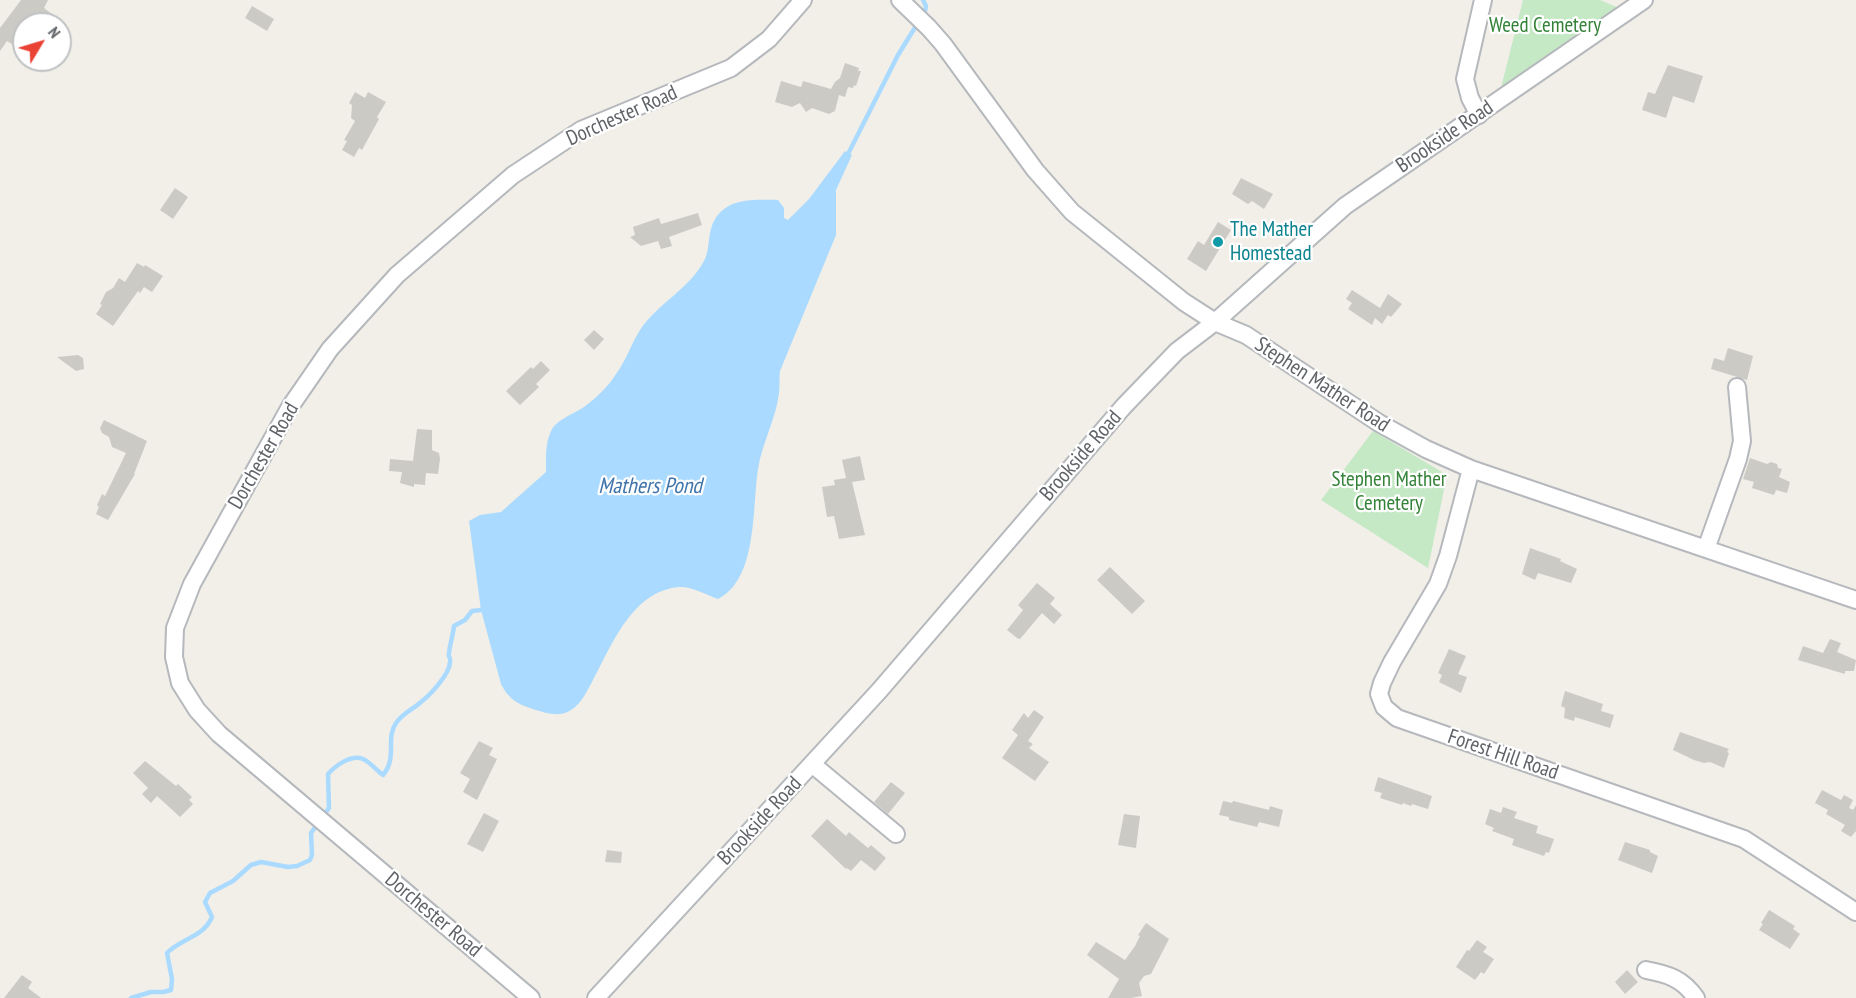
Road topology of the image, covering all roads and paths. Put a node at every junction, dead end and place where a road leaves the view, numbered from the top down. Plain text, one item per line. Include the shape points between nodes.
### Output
1 (803, 0) edge
2 (900, 0) edge
3 (1483, 0) edge
4 (1644, 0) edge
5 (1479, 115) junction
6 (1215, 322) junction
7 (1737, 387) dead end
8 (1470, 469) junction
9 (1706, 549) junction
10 (1856, 600) edge
11 (812, 764) junction
12 (897, 834) dead end
13 (1856, 912) edge
14 (1646, 970) dead end
15 (531, 998) edge
16 (596, 998) edge
17 (1696, 998) edge

1 - 15 street, Dorchester Road via 769,39 731,68 581,130 513,175 399,274 330,349 290,407 192,584 175,628 174,657 180,683 219,734
2 - 6 street, Stephen Mather Road via 943,44 1062,202 1184,302
3 - 5 street via 1465,79
4 - 5 street, Brookside Road
5 - 6 street, Brookside Road via 1345,206
6 - 8 street, Stephen Mather Road via 1245,335 1380,423
6 - 11 street, Brookside Road via 1178,351 1124,406
7 - 9 street via 1742,441
8 - 9 street, Stephen Mather Road
8 - 13 street, Forest Hill Road via 1438,584 1382,683 1384,707 1397,718 1744,839
9 - 10 street, Stephen Mather Road
11 - 12 street
11 - 16 street, Brookside Road
14 - 17 street via 1669,974 1688,986

